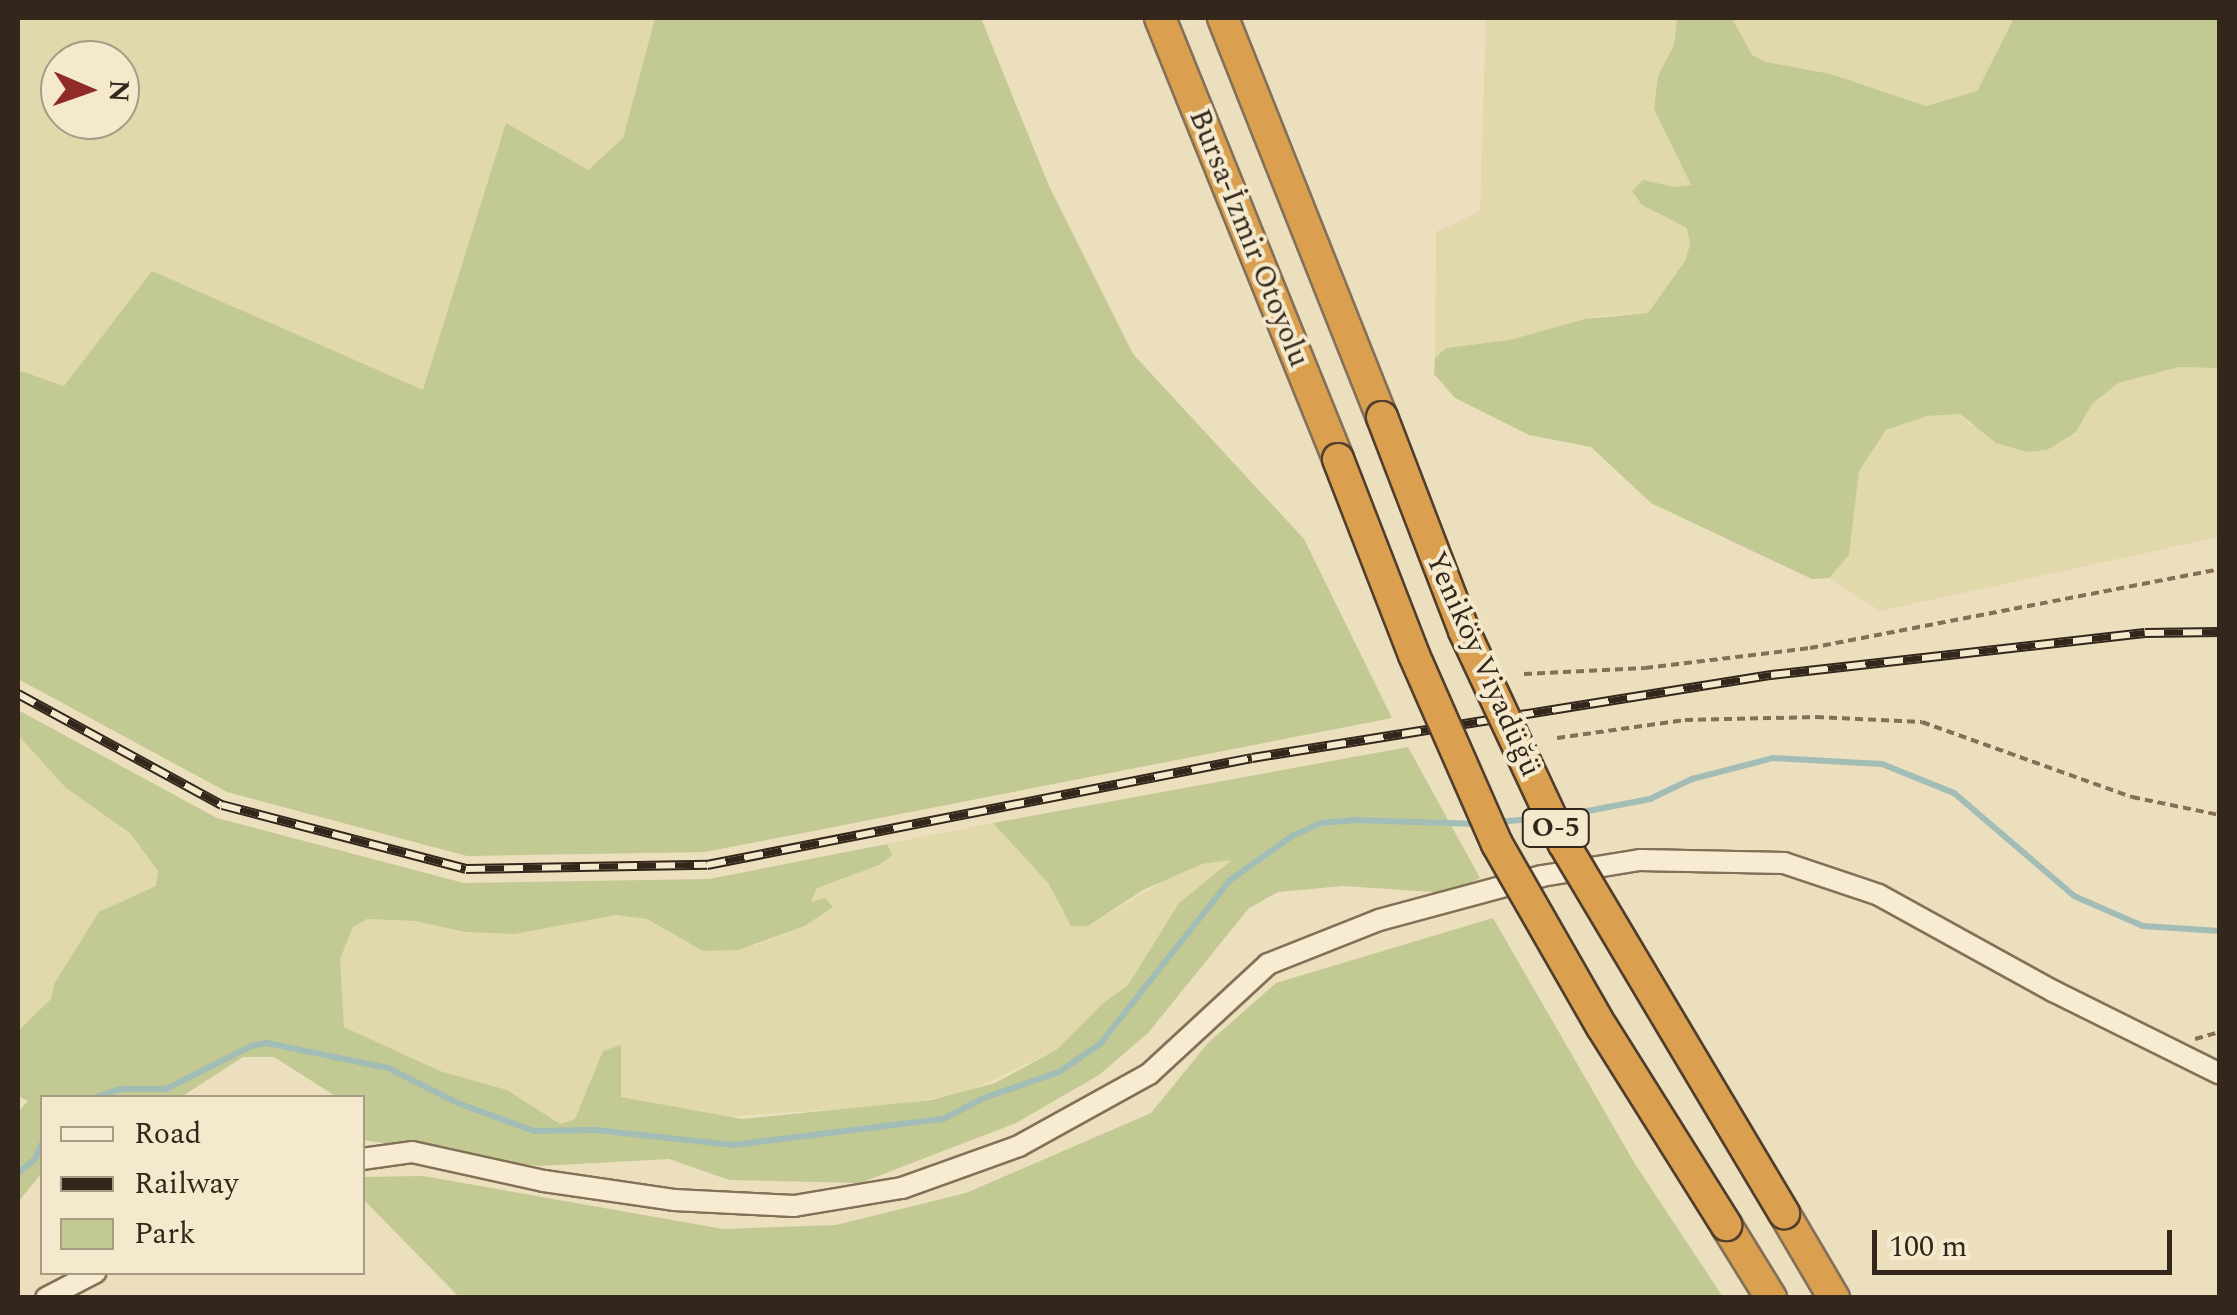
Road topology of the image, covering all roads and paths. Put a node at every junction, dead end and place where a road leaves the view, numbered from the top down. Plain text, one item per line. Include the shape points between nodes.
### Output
1 (1160, 18) edge
2 (1223, 18) edge
3 (1232, 18) edge
4 (1280, 159) junction
5 (1382, 417) joint
6 (1338, 459) joint
7 (2220, 568) edge
8 (1524, 674) dead end
9 (1557, 738) dead end
10 (2220, 816) edge
11 (2220, 1074) edge
12 (365, 1158) edge
13 (90, 1275) edge
14 (46, 1298) edge
15 (1770, 1298) edge
16 (1834, 1298) edge

1 - 6 highway, Bursa-İzmir Otoyolu / O-5
2 - 4 highway, Bursa-İzmir Otoyolu / O-5
3 - 4 highway
4 - 5 highway, Bursa-İzmir Otoyolu / O-5
5 - 16 highway, Yeniköy Viyadüğü / O-5, bridge via 1464,631 1564,844
6 - 15 highway, Yeniköy Viyadüğü / O-5, bridge via 1497,844
7 - 8 path via 1810,648
9 - 10 path via 1685,720 1922,722 2132,797
11 - 12 street via 1879,895 1784,863 1640,860 1542,876 1378,920 1268,964 1148,1074 1019,1146 902,1188 794,1206 691,1201 544,1181 412,1152
13 - 14 street

